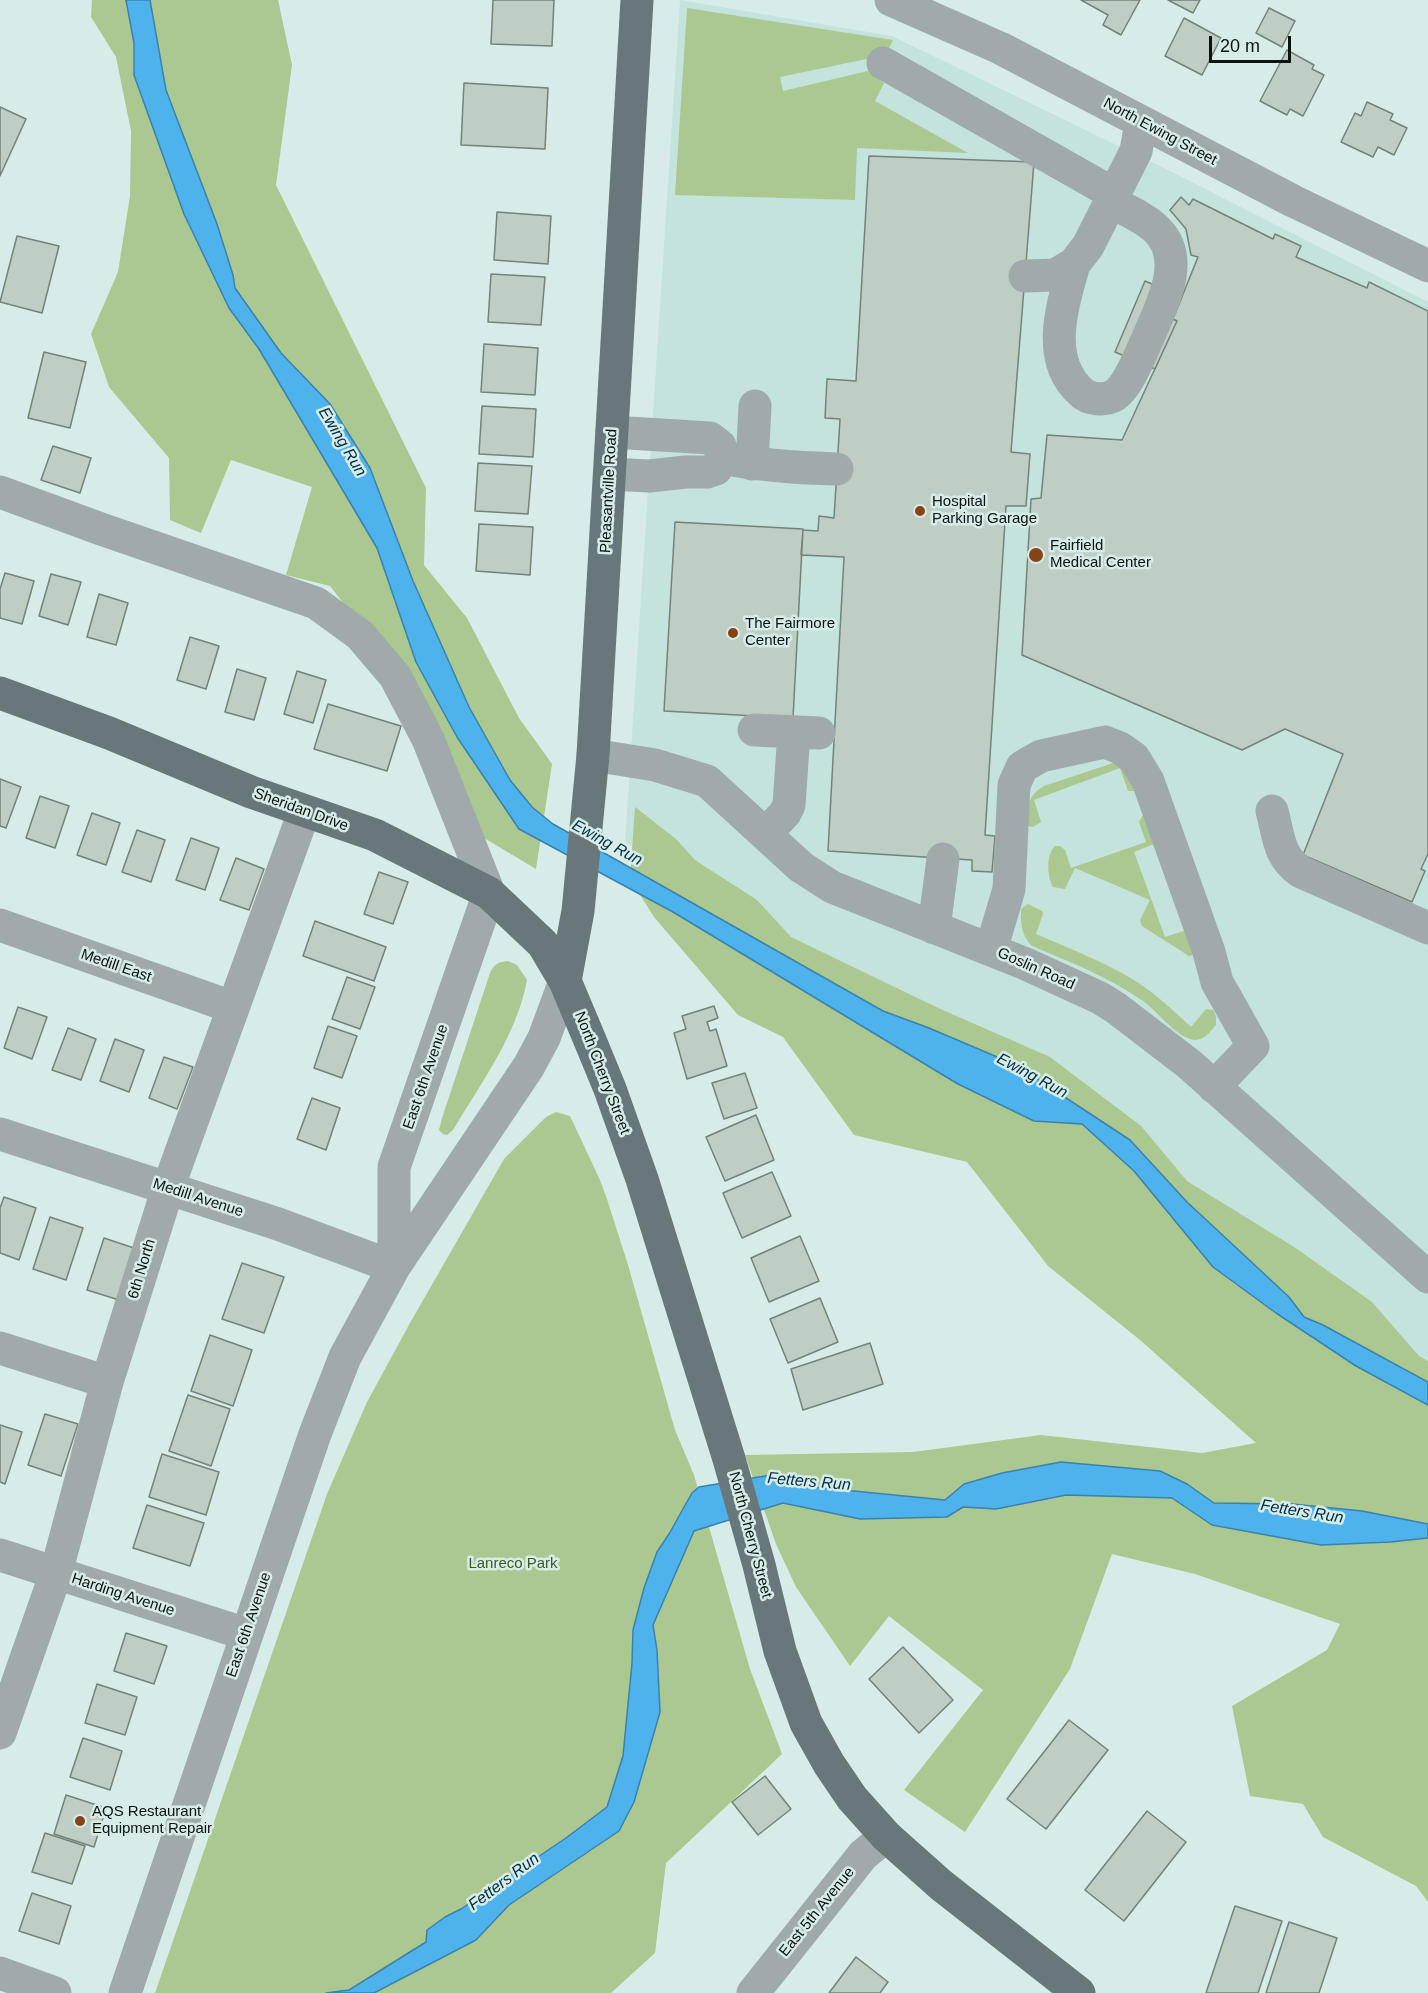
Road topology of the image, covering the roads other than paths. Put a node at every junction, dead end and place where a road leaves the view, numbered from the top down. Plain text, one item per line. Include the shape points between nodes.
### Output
1 (637, 0) edge
2 (891, 0) edge
3 (883, 63) dead end
4 (1141, 122) junction
5 (1112, 198) junction
6 (1074, 264) junction
7 (1428, 266) edge
8 (1024, 276) dead end
9 (755, 406) dead end
10 (612, 432) junction
11 (737, 461) junction
12 (837, 469) dead end
13 (610, 474) junction
14 (0, 492) edge
15 (0, 693) edge
16 (754, 730) dead end
17 (591, 770) junction
18 (1272, 811) dead end
19 (304, 812) junction
20 (766, 834) junction
21 (943, 859) dead end
22 (489, 893) junction
23 (0, 925) edge
24 (934, 928) junction
25 (1428, 928) edge
26 (991, 950) junction
27 (565, 981) junction
28 (232, 1007) junction
29 (1214, 1087) junction
30 (0, 1134) edge
31 (168, 1188) junction
32 (394, 1267) junction
33 (1428, 1277) edge
34 (0, 1348) edge
35 (107, 1382) junction
36 (0, 1555) edge
37 (56, 1573) junction
38 (246, 1634) junction
39 (0, 1733) edge
40 (886, 1836) junction
41 (0, 1974) edge
42 (55, 1993) edge
43 (125, 1993) edge
44 (753, 1993) edge
45 (1079, 1993) edge

1 - 10 main road, Pleasantville Road
2 - 4 street, North Ewing Street via 1000,48
3 - 5 street
4 - 5 street via 1136,151
4 - 7 street, North Ewing Street
5 - 6 street via 1088,246
5 - 6 street via 1159,231 1170,258 1171,279 1134,370 1115,394 1100,399 1085,396 1074,386 1064,369 1058,342
6 - 8 street via 1054,275
9 - 11 street
10 - 11 street via 710,438
10 - 13 main road, Pleasantville Road
11 - 12 street
11 - 13 street via 707,472
13 - 17 main road, Pleasantville Road
14 - 22 street via 316,603 360,635 395,676 428,739
15 - 19 main road, Sheridan Drive
16 - 20 street via 806,732 789,805
17 - 20 street, Goslin Road via 638,761 701,778
17 - 27 main road, Pleasantville Road via 578,911
18 - 25 street via 1283,855 1290,864
19 - 22 main road, Sheridan Drive via 375,836
19 - 28 street, 6th North
20 - 24 street, Goslin Road via 824,883
21 - 24 street
22 - 27 main road, Sheridan Drive via 543,944
22 - 32 street, East 6th Avenue via 394,1167
23 - 28 street, Medill East
24 - 26 street, Goslin Road
26 - 29 street, Goslin Road via 1116,1008
26 - 29 street via 1009,889 1014,785 1022,767 1041,756 1106,742 1120,748 1134,758 1148,781 1217,982 1253,1046
27 - 32 street, East 6th Avenue via 529,1066
27 - 40 main road, North Cherry Street via 642,1179 729,1459 780,1651 806,1723 852,1798
28 - 31 street, 6th North
29 - 33 street, Goslin Road
30 - 31 street, Medill Avenue
31 - 32 street, Medill Avenue
31 - 35 street, 6th North
32 - 38 street, East 6th Avenue via 345,1357
34 - 35 street
35 - 37 street, 6th North
36 - 37 street, Harding Avenue
37 - 38 street, Harding Avenue
37 - 39 street, 6th North
38 - 43 street, East 6th Avenue
40 - 44 street, East 5th Avenue via 862,1855
40 - 45 main road, North Cherry Street via 941,1885
41 - 42 street

